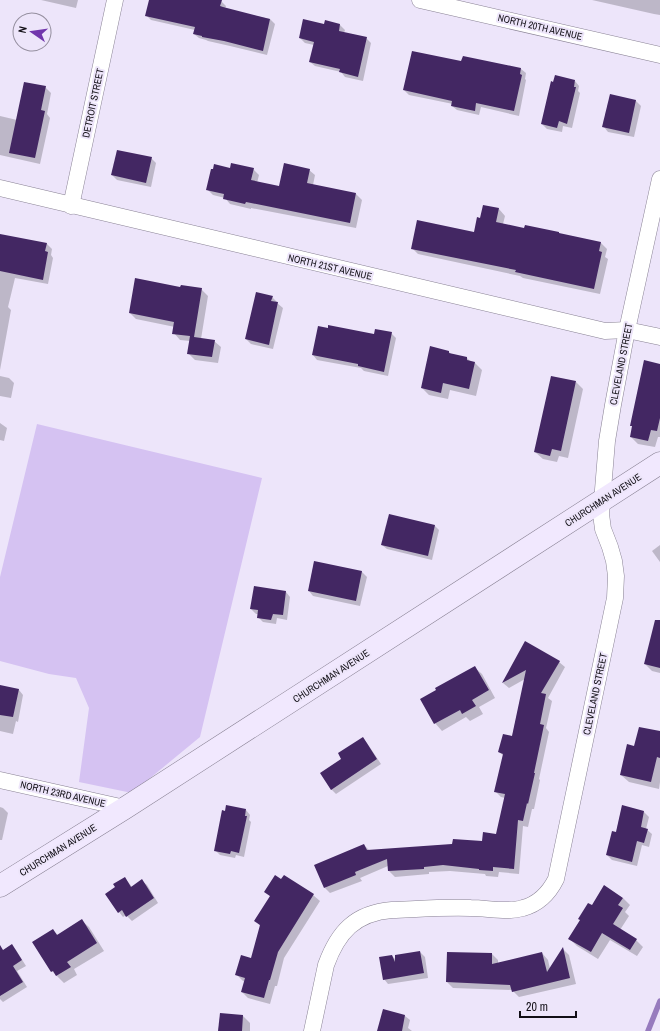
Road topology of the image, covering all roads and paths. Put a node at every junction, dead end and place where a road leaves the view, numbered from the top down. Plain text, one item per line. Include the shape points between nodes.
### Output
1 (114, 0) edge
2 (420, 0) edge
3 (660, 55) edge
4 (660, 179) edge
5 (0, 188) edge
6 (71, 206) junction
7 (627, 330) junction
8 (660, 337) edge
9 (660, 463) edge
10 (601, 501) junction
11 (0, 780) edge
12 (125, 808) junction
13 (0, 886) edge
14 (312, 1031) edge

1 - 6 street, DETROIT STREET
2 - 3 street, NORTH 20TH AVENUE
4 - 7 street, CLEVELAND STREET
5 - 6 street, NORTH 21ST AVENUE
6 - 7 street, NORTH 21ST AVENUE via 605,332
7 - 8 street, NORTH 21ST AVENUE
7 - 10 street, CLEVELAND STREET via 608,434
9 - 10 main road, CHURCHMAN AVENUE
10 - 12 main road, CHURCHMAN AVENUE
10 - 14 street, CLEVELAND STREET via 603,529 614,561 615,598 553,885 534,904 521,909 454,907 392,910 365,916 356,921 337,940 329,956
11 - 12 street, NORTH 23RD AVENUE
12 - 13 main road, CHURCHMAN AVENUE

